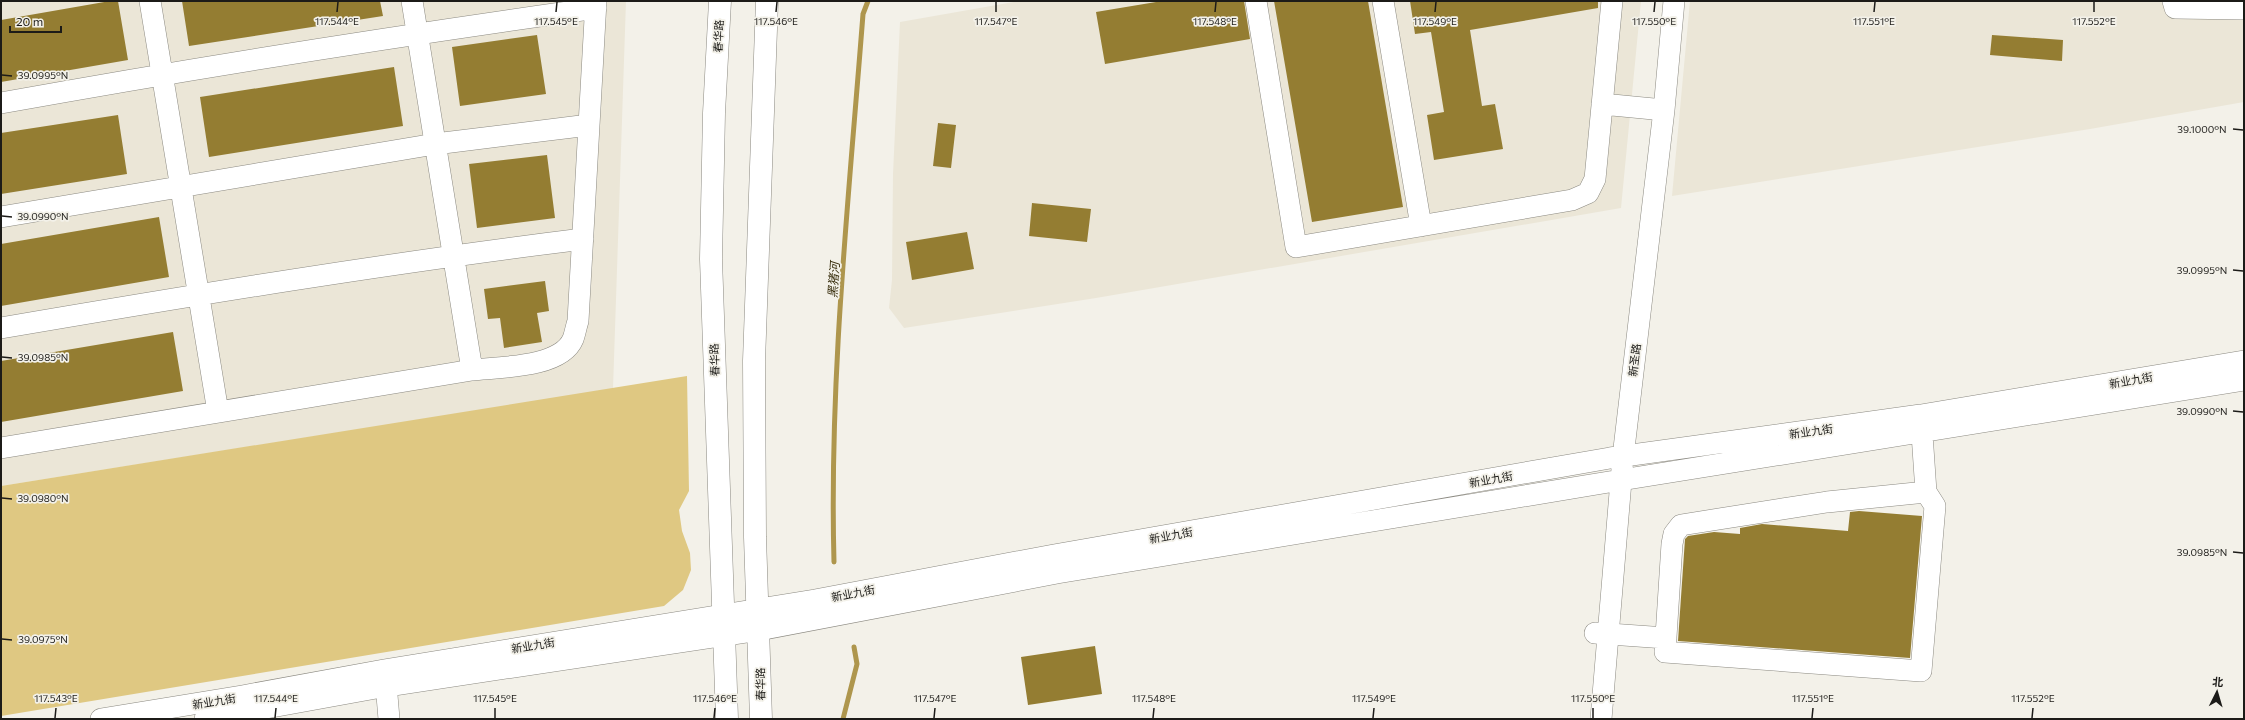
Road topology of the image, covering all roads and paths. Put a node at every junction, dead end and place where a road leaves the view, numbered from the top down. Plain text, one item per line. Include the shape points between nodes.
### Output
1 (150, 1) edge
2 (412, 1) edge
3 (720, 1) edge
4 (767, 1) edge
5 (1256, 1) edge
6 (1383, 1) edge
7 (1612, 1) edge
8 (1660, 1) edge
9 (1674, 1) edge
10 (2173, 1) edge
11 (596, 5) edge
12 (2244, 9) edge
13 (417, 34) junction
14 (163, 74) junction
15 (1, 103) edge
16 (1602, 104) junction
17 (1657, 109) junction
18 (589, 125) junction
19 (435, 144) junction
20 (181, 187) junction
21 (1, 217) edge
22 (1421, 226) junction
23 (583, 239) junction
24 (453, 255) junction
25 (199, 294) junction
26 (1, 328) edge
27 (2244, 361) edge
28 (472, 370) junction
29 (2244, 380) edge
30 (218, 412) junction
31 (1922, 424) junction
32 (1, 448) edge
33 (1617, 458) junction
34 (1615, 481) junction
35 (1926, 492) junction
36 (723, 614) junction
37 (758, 619) junction
38 (1602, 633) junction
39 (724, 635) junction
40 (1666, 638) junction
41 (386, 678) junction
42 (245, 709) edge
43 (101, 719) edge
44 (205, 719) edge
45 (388, 719) edge
46 (727, 719) edge
47 (761, 719) edge
48 (1588, 719) edge
49 (1601, 719) edge

1 - 14 street
2 - 13 street
3 - 36 main road, 春华路 via 714,113 711,259
4 - 37 main road, 春华路 via 754,361
5 - 22 street via 1296,247
6 - 22 street
7 - 16 street
8 - 17 street, 新圣路
9 - 17 street, 新圣路
10 - 12 street via 2175,8
11 - 13 street
11 - 18 street
13 - 14 street
13 - 19 street
14 - 15 street
14 - 20 street
16 - 17 street
16 - 22 street via 1595,179 1588,193 1572,200
17 - 33 street, 新圣路
18 - 19 street
18 - 23 street
19 - 20 street
19 - 24 street
20 - 21 street
20 - 25 street
23 - 24 street
23 - 28 street via 578,321 573,341 559,354 544,361
24 - 25 street
24 - 28 street
25 - 26 street
25 - 30 street
27 - 31 street, 新业九街
28 - 30 street
29 - 31 street, 新业九街
30 - 32 street
31 - 33 street, 新业九街
31 - 34 street, 新业九街
31 - 35 street
33 - 34 street, 新圣路
33 - 37 street, 新业九街
34 - 37 street, 新业九街 via 1057,573
34 - 38 street, 新圣路
35 - 40 street via 1827,502 1681,525 1674,534 1672,544
35 - 40 street via 1935,506 1921,671 1665,652
36 - 37 street, 新业九街
36 - 39 main road, 春华路
36 - 41 street, 新业九街
37 - 39 street, 新业九街
37 - 47 main road, 春华路
38 - 40 street
38 - 48 street, 新圣路
38 - 49 street, 新圣路
39 - 41 street, 新业九街
39 - 46 main road, 春华路
41 - 42 street, 新业九街
41 - 45 street
42 - 43 street, 新业九街
42 - 44 street, 新业九街

